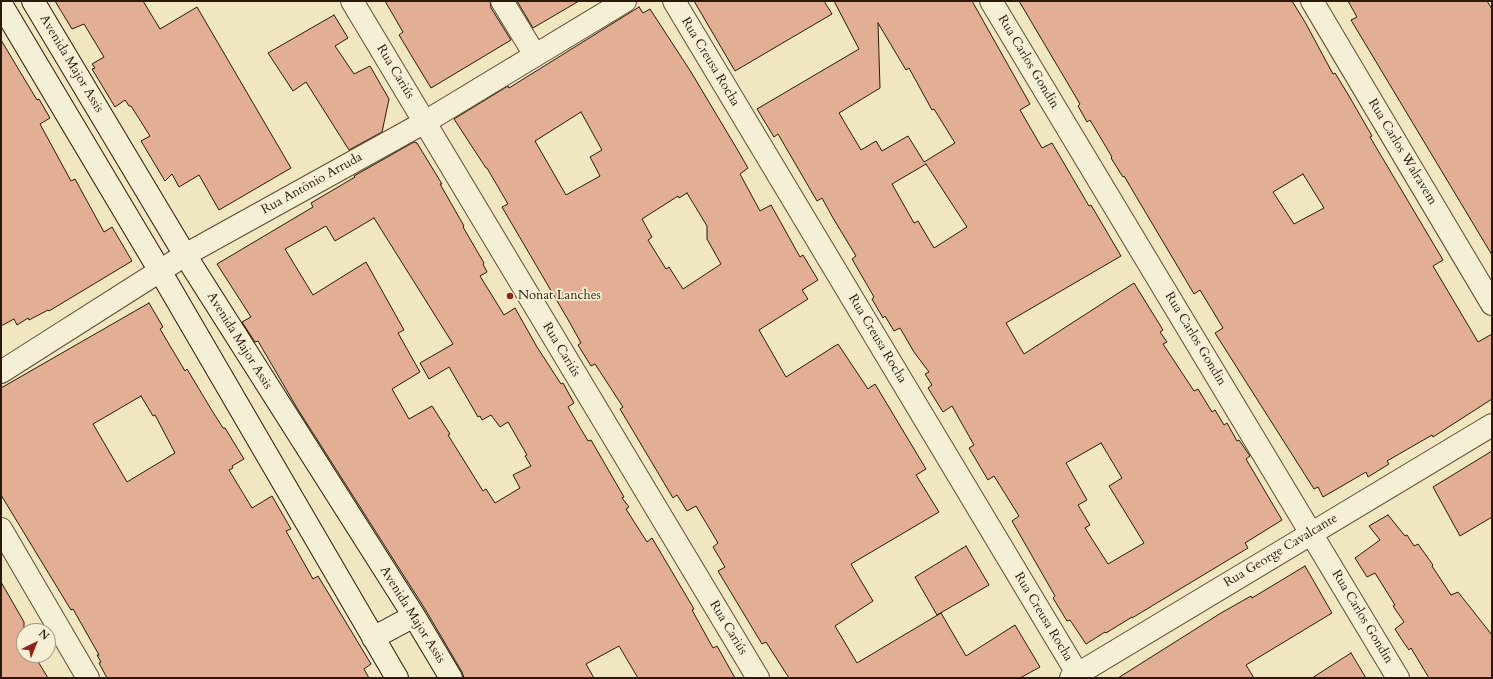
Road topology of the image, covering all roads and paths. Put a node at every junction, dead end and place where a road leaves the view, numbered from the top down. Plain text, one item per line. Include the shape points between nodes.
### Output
1 (33, 1) edge
2 (352, 1) edge
3 (502, 1) edge
4 (625, 1) edge
5 (674, 1) edge
6 (991, 1) edge
7 (1312, 1) edge
8 (1, 4) edge
9 (535, 55) junction
10 (425, 122) junction
11 (185, 255) junction
12 (160, 270) junction
13 (1492, 304) edge
14 (1, 372) edge
15 (1492, 425) edge
16 (1, 529) edge
17 (1311, 533) junction
18 (414, 616) junction
19 (373, 638) junction
20 (1076, 677) edge
21 (88, 678) edge
22 (397, 678) edge
23 (451, 678) edge
24 (758, 678) edge
25 (1398, 678) edge

1 - 11 street, Avenida Major Assis
2 - 10 street, Rua Cariús
3 - 9 street
4 - 9 street, Rua Antônio Arruda
5 - 20 street, Rua Creusa Rocha
6 - 17 street, Rua Carlos Gondin
7 - 13 street, Rua Carlos Walravem
8 - 12 street
9 - 10 street, Rua Antônio Arruda
10 - 11 street, Rua Antônio Arruda
10 - 24 street, Rua Cariús
11 - 12 street, Rua Antônio Arruda
11 - 18 street, Avenida Major Assis
12 - 14 street, Rua Antônio Arruda
12 - 19 street
15 - 17 street, Rua George Cavalcante
16 - 21 street
17 - 20 street, Rua George Cavalcante
17 - 25 street, Rua Carlos Gondin
18 - 19 street
18 - 23 street, Avenida Major Assis
19 - 22 street

